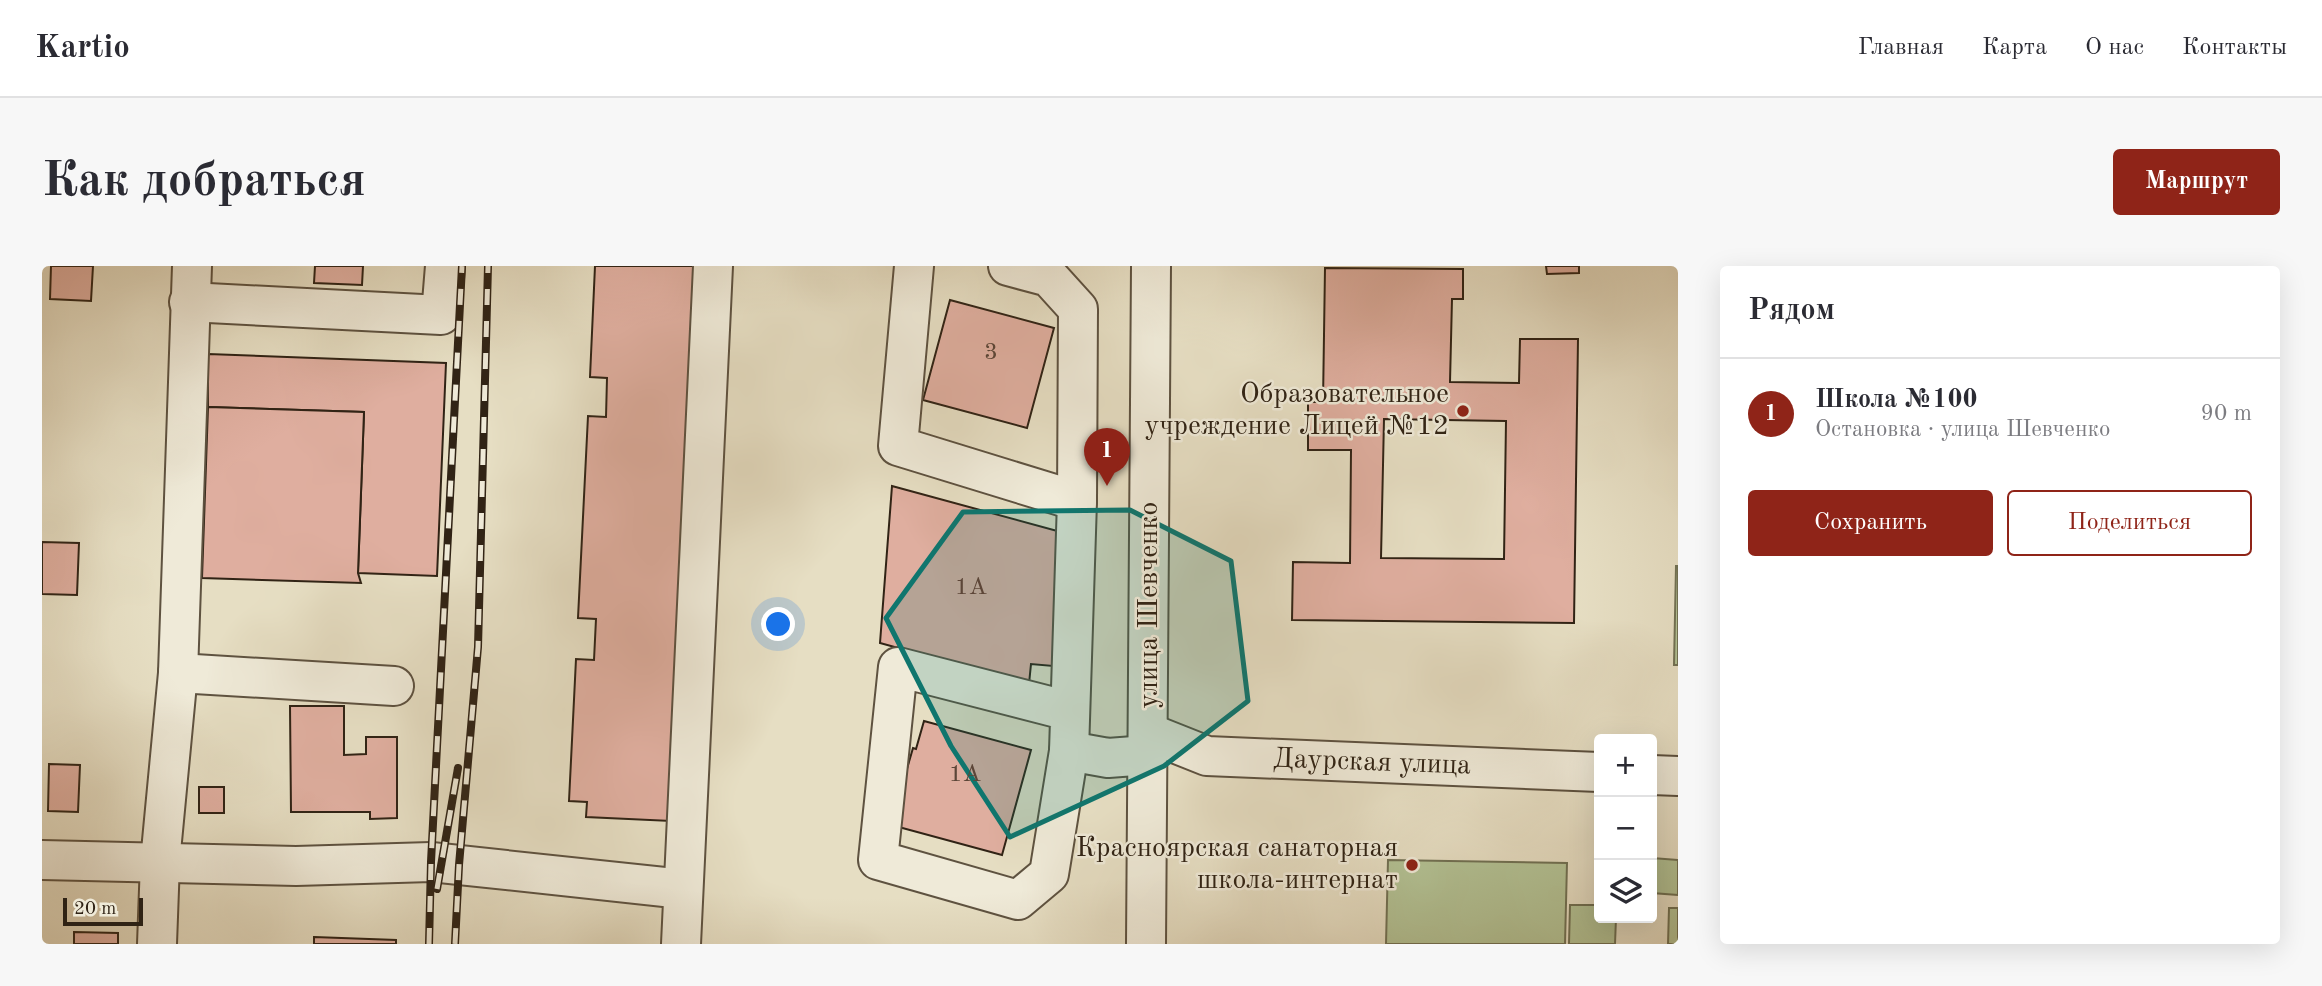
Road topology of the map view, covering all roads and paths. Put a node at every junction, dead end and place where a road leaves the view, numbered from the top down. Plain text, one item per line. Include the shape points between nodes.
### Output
1 (445, 266) edge
2 (713, 266) edge
3 (914, 266) edge
4 (1008, 266) edge
5 (1151, 266) edge
6 (190, 284) edge
7 (1077, 501) junction
8 (178, 673) junction
9 (394, 686) dead end
10 (1069, 711) junction
11 (1149, 744) junction
12 (1069, 751) junction
13 (1594, 772) edge
14 (1657, 775) edge
15 (1678, 776) edge
16 (42, 860) edge
17 (160, 862) junction
18 (683, 889) junction
19 (157, 944) edge
20 (681, 944) edge
21 (1146, 944) edge

1 - 6 street via 441,315
2 - 18 street
3 - 7 street via 898,446
4 - 7 street via 1049,277 1078,309
5 - 11 street, улица Шевченко
6 - 8 street
7 - 10 street
8 - 9 street
8 - 17 street
10 - 12 street
10 - 12 street via 898,667 878,860 1018,900 1049,874
11 - 12 street via 1108,758
11 - 13 street, Даурская улица via 1207,756
11 - 21 street, улица Шевченко
14 - 15 street
16 - 17 street
17 - 18 street via 296,866 431,862
17 - 19 street
18 - 20 street

